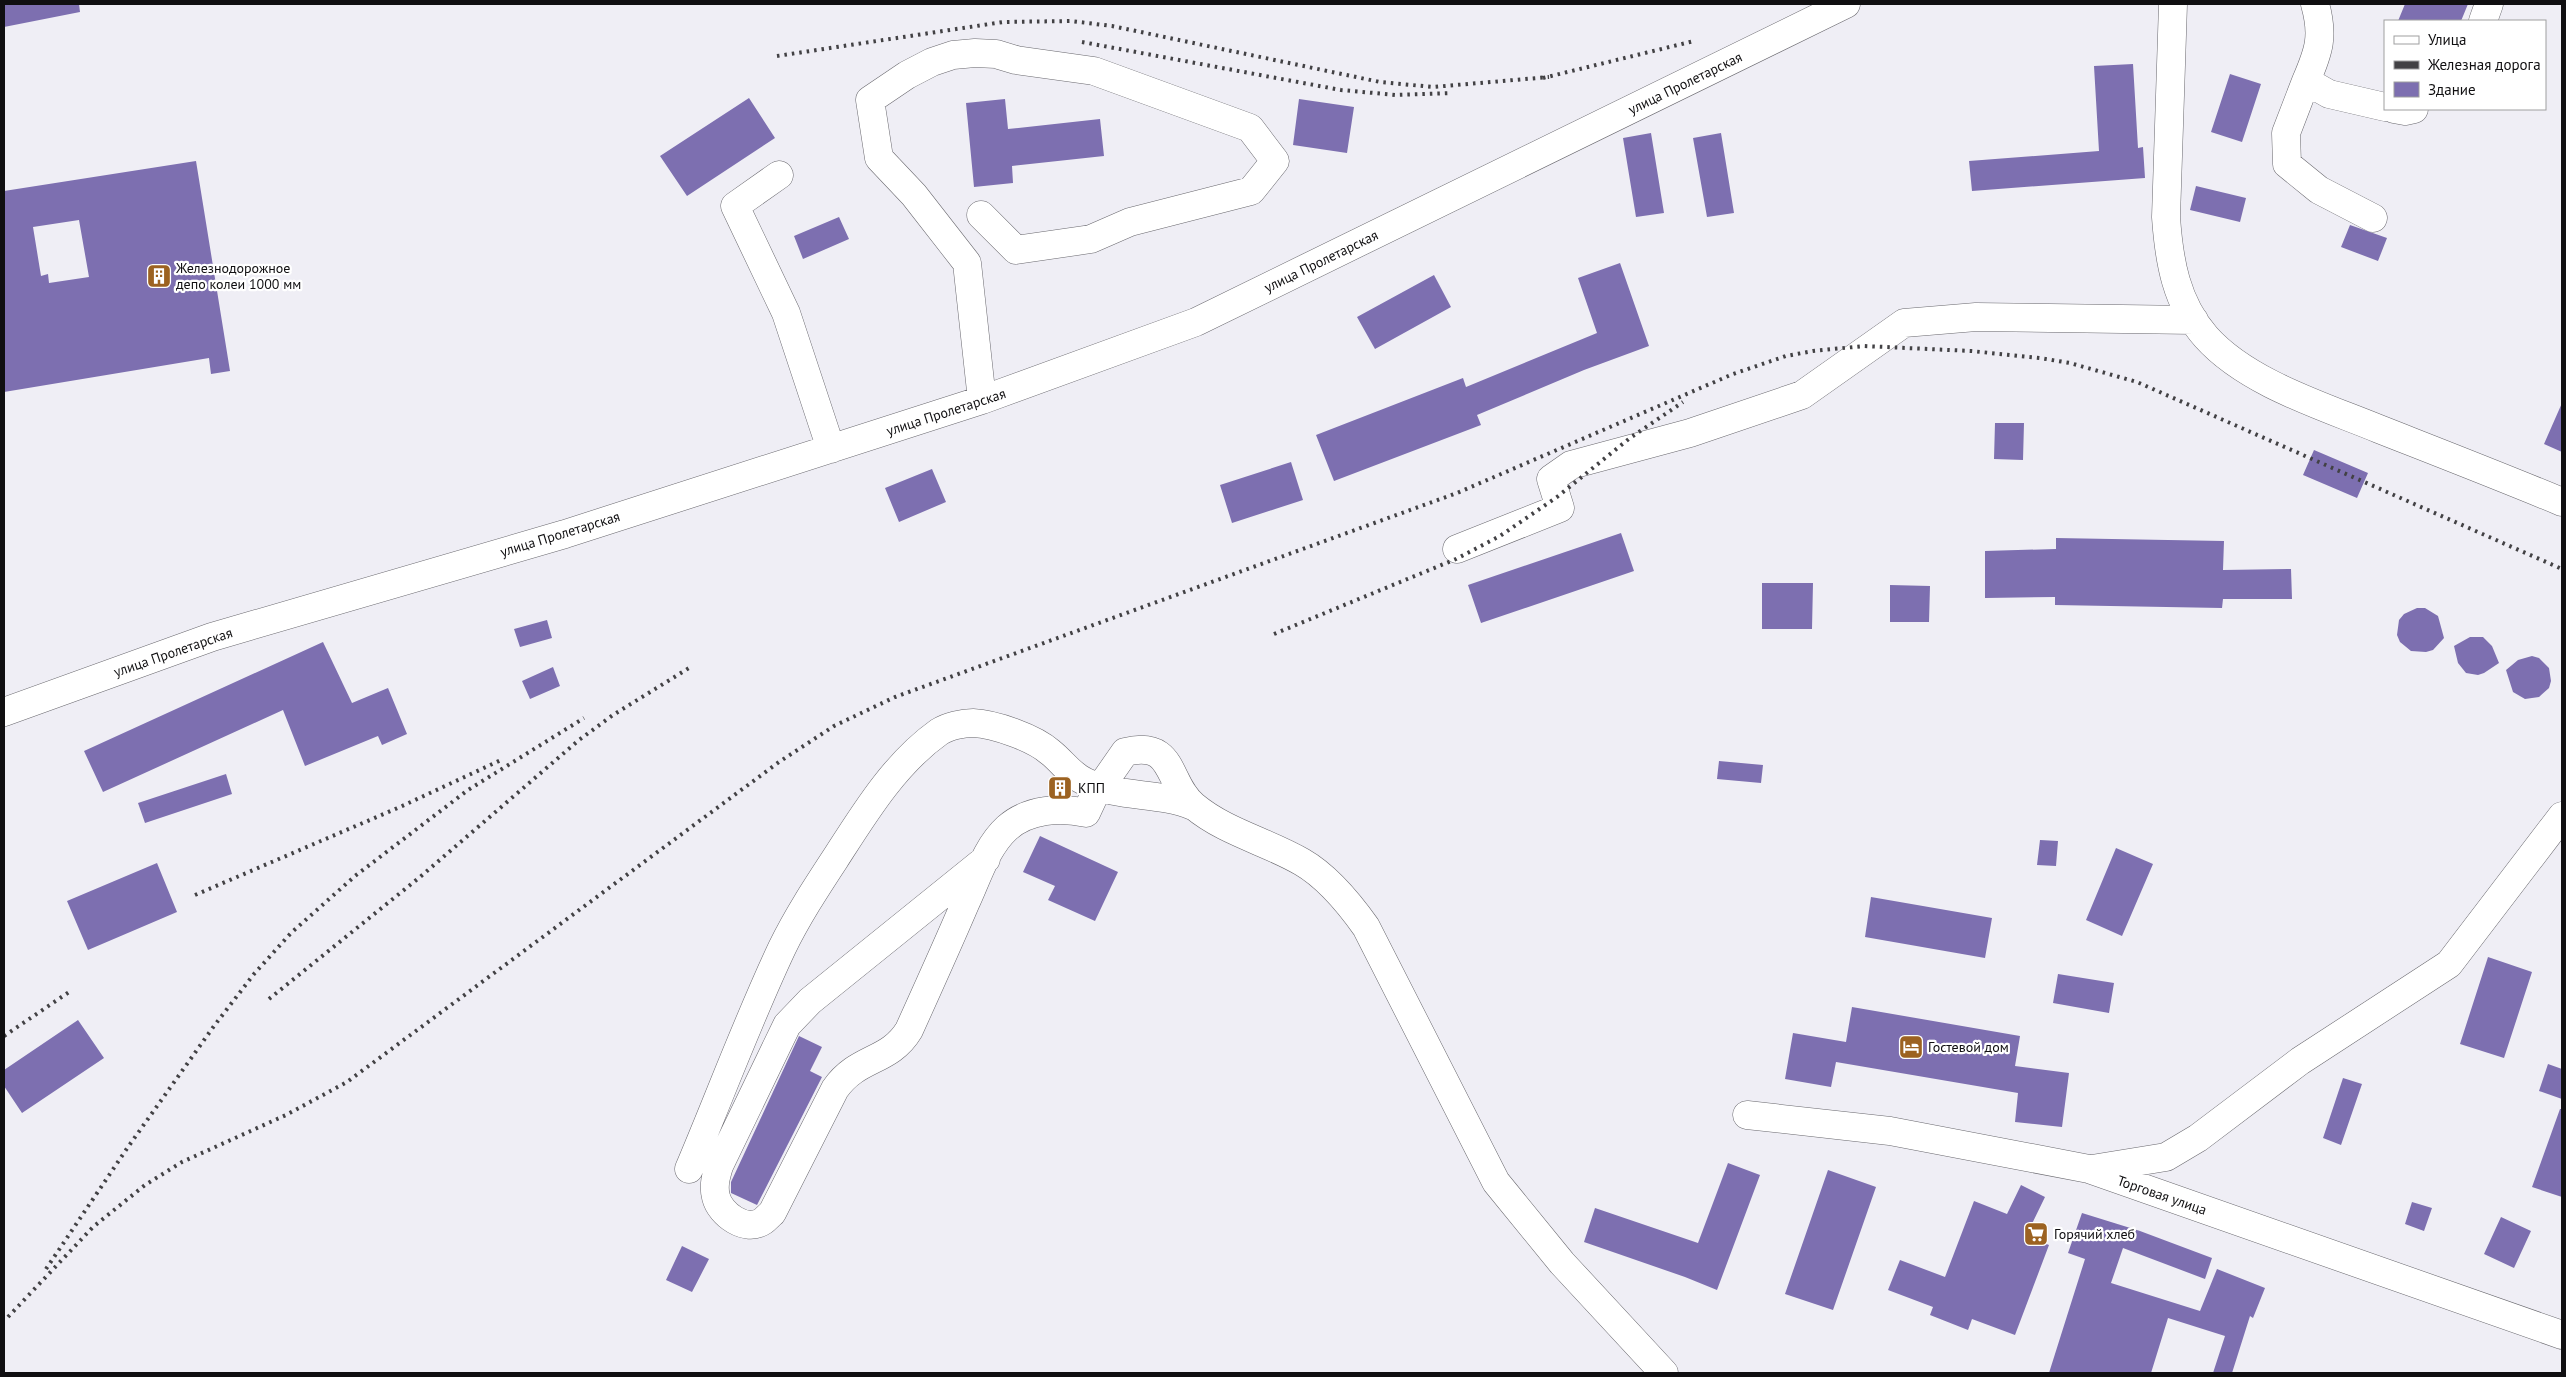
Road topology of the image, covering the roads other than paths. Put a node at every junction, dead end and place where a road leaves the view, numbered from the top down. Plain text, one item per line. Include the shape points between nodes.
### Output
1 (1846, 4) edge
2 (2173, 4) edge
3 (2315, 4) edge
4 (2489, 4) edge
5 (2484, 20) edge
6 (2306, 81) junction
7 (2384, 107) edge
8 (778, 175) dead end
9 (981, 215) dead end
10 (2373, 218) dead end
11 (2194, 320) junction
12 (982, 400) junction
13 (831, 449) junction
14 (2562, 502) edge
15 (1457, 549) dead end
16 (4, 712) edge
17 (1100, 788) junction
18 (1193, 806) junction
19 (2562, 816) edge
20 (986, 858) junction
21 (1747, 1115) dead end
22 (2089, 1169) junction
23 (689, 1170) dead end
24 (2562, 1335) edge
25 (1664, 1373) edge

1 - 12 street, улица Пролетарская via 1196,322
2 - 11 street via 2166,217 2168,248 2182,300
3 - 6 street via 2319,17 2320,50
4 - 5 street
6 - 7 street via 2329,94
6 - 10 street via 2286,133 2287,164 2319,190
8 - 13 street via 735,206 786,313
9 - 12 street via 1016,250 1091,239 1130,222 1252,191 1275,161 1250,128 1094,71 996,54 953,54 907,75 870,100 879,158 914,195 967,263
11 - 14 street via 2224,353 2271,382 2315,403
11 - 15 street via 1976,317 1904,323 1802,395 1690,433 1571,465 1551,479 1560,508
12 - 13 street, улица Пролетарская
13 - 16 street, улица Пролетарская via 565,534 230,632
17 - 18 street via 1170,799
17 - 18 street via 1125,752 1145,748 1157,752 1166,761
17 - 20 street via 1086,813 1056,810 1022,818 1007,828
17 - 23 street via 1069,772 1039,744 974,723 941,731 914,755 877,794 802,910 776,963
18 - 25 street via 1303,863 1354,910 1366,927 1496,1182 1579,1282
19 - 22 street via 2449,964 2300,1061 2198,1138 2166,1157
20 - 20 street via 901,1043 845,1075 772,1213 762,1222 749,1224 732,1219 716,1199 714,1184 719,1166 787,1025 810,1001
21 - 22 street, Торговая улица via 1890,1131
22 - 24 street, Торговая улица

